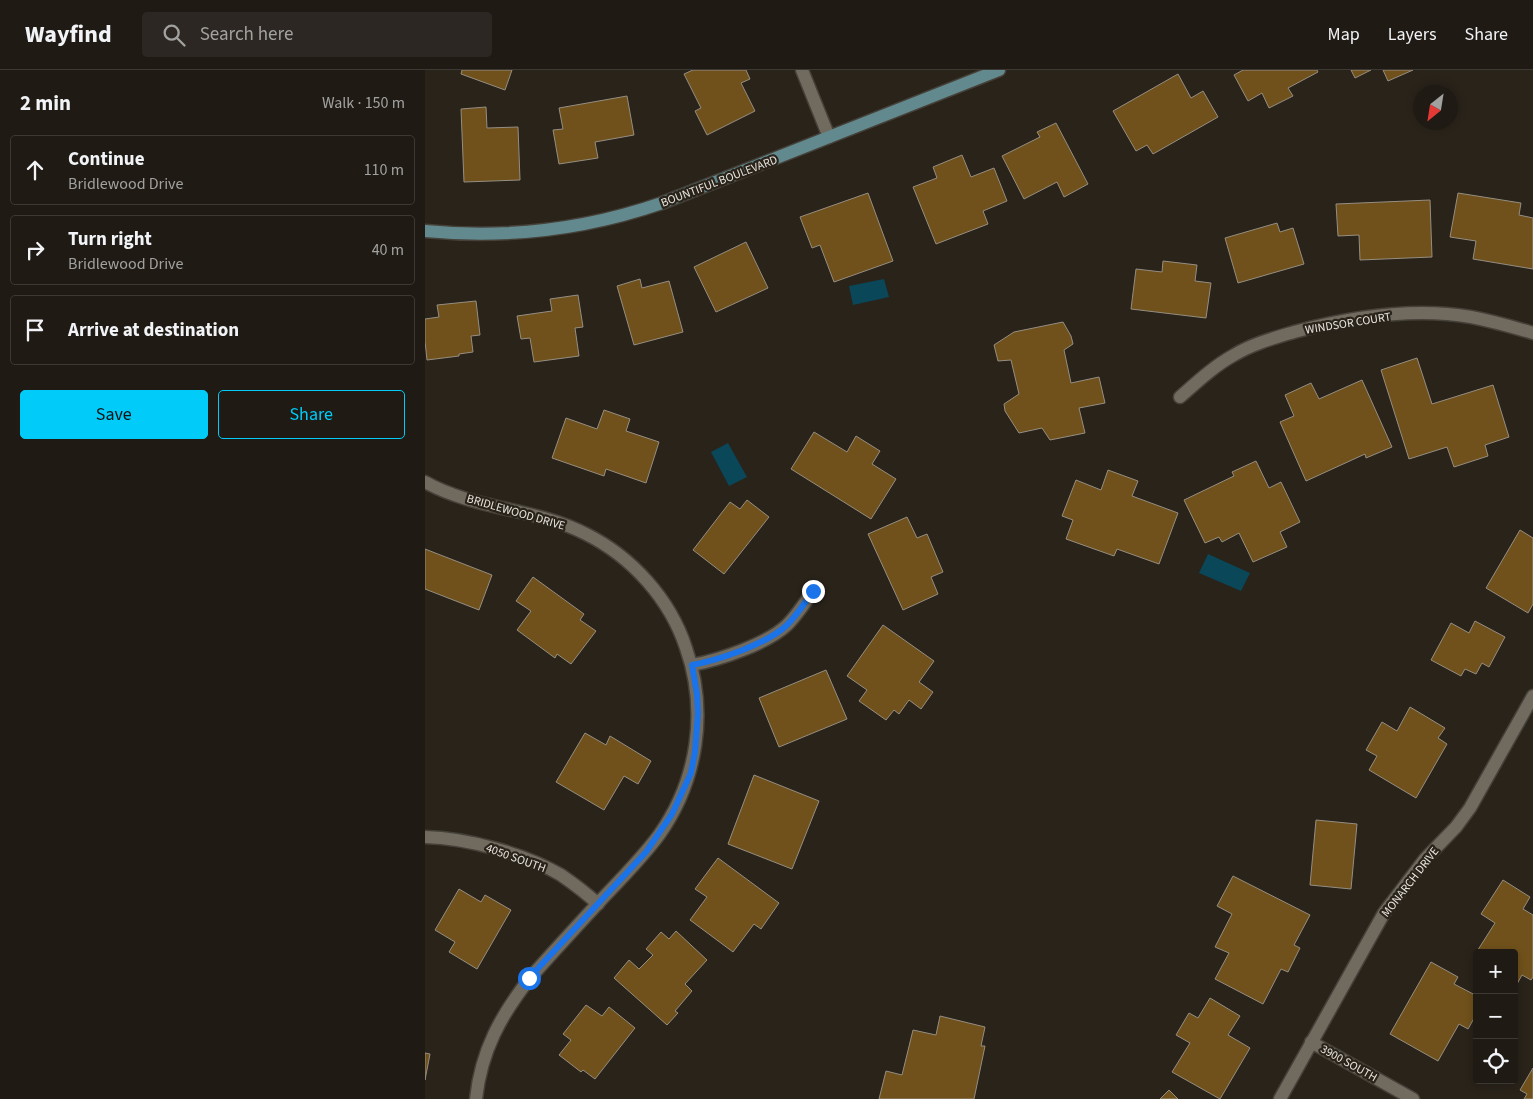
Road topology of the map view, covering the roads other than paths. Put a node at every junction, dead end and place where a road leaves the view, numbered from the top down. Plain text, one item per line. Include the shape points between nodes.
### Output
1 (803, 70) edge
2 (999, 70) edge
3 (829, 137) junction
4 (425, 231) edge
5 (1533, 333) edge
6 (1180, 396) dead end
7 (425, 482) edge
8 (813, 591) dead end
9 (692, 665) junction
10 (1533, 696) edge
11 (425, 837) edge
12 (598, 904) junction
13 (1311, 1042) junction
14 (476, 1099) edge
15 (1280, 1099) edge
16 (1413, 1099) edge

1 - 3 street
2 - 3 main road, BOUNTIFUL BOULEVARD
3 - 4 main road, BOUNTIFUL BOULEVARD via 625,216 512,234
5 - 6 street, WINDSOR COURT via 1470,317 1429,313 1352,320 1277,337 1235,354
7 - 9 street, BRIDLEWOOD DRIVE via 452,494 568,526 604,544 638,571 665,603 684,640
8 - 9 street via 801,609 769,638 721,658
9 - 12 street, BRIDLEWOOD DRIVE via 697,694 697,734 691,773 672,814 651,846
10 - 13 street, MONARCH DRIVE via 1470,808 1384,913
11 - 12 street, 4050 SOUTH via 477,844 536,864 560,875
12 - 14 street, BRIDLEWOOD DRIVE via 529,978 513,1000 488,1046
13 - 15 street, MONARCH DRIVE
13 - 16 street, 3900 SOUTH

